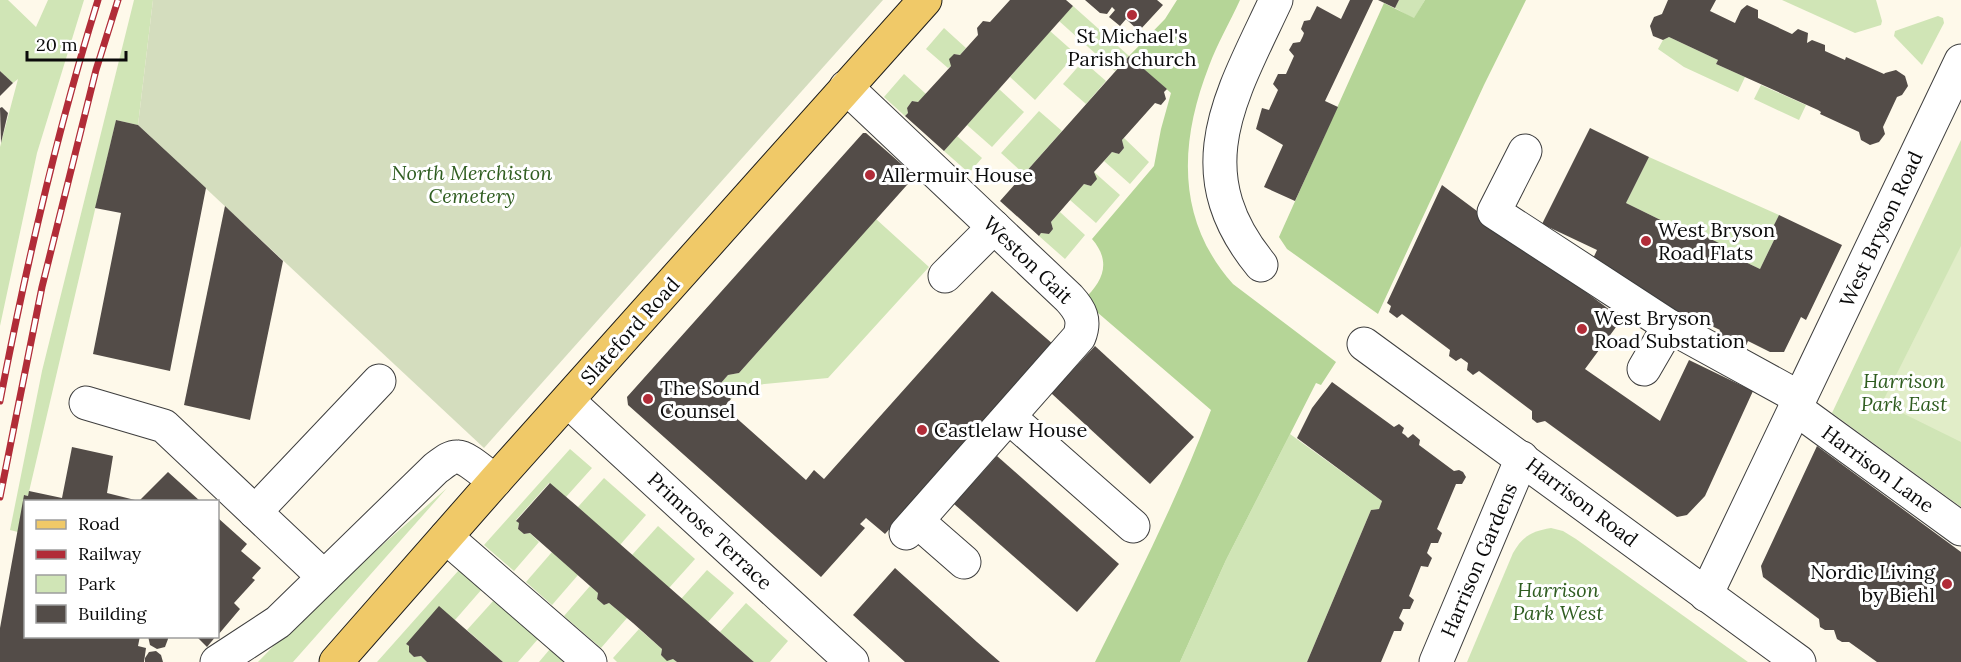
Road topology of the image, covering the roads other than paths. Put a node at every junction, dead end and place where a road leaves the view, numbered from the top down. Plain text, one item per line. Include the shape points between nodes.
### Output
1 (925, 0) edge
2 (1276, 0) edge
3 (1961, 61) edge
4 (846, 87) junction
5 (1525, 151) dead end
6 (984, 218) junction
7 (1261, 266) dead end
8 (945, 276) dead end
9 (1081, 284) dead end
10 (1669, 326) junction
11 (1364, 344) dead end
12 (1644, 369) dead end
13 (379, 381) dead end
14 (568, 401) junction
15 (86, 403) dead end
16 (1798, 403) junction
17 (1009, 417) junction
18 (1522, 458) junction
19 (495, 481) junction
20 (255, 512) junction
21 (1133, 526) dead end
22 (1961, 529) edge
23 (446, 537) junction
24 (964, 562) dead end
25 (324, 577) junction
26 (1707, 595) junction
27 (339, 661) edge
28 (217, 662) edge
29 (590, 662) edge
30 (852, 662) edge
31 (1436, 662) edge
32 (1799, 662) edge

1 - 4 main road, Slateford Road
2 - 7 street via 1232,96 1220,160 1230,215
3 - 16 street, West Bryson Road
4 - 6 street, Weston Gait
4 - 14 main road, Slateford Road
5 - 10 street via 1494,212
6 - 8 street
6 - 9 street via 1005,220
6 - 17 street, Weston Gait via 1079,309 1083,320 1080,337
10 - 12 street
10 - 16 street
11 - 18 street, Harrison Road
13 - 20 street
14 - 19 main road, Slateford Road
14 - 30 street, Primrose Terrace
15 - 20 street via 164,426
16 - 22 street, Harrison Lane
16 - 26 street, West Bryson Road
17 - 21 street
17 - 24 street, Weston Gait via 912,527
18 - 26 street, Harrison Road
18 - 31 street, Harrison Gardens
19 - 23 main road, Slateford Road
19 - 25 street via 465,459 449,459
20 - 25 street
23 - 27 main road, Slateford Road
23 - 29 street
25 - 28 street via 278,622
26 - 32 street, Harrison Road

